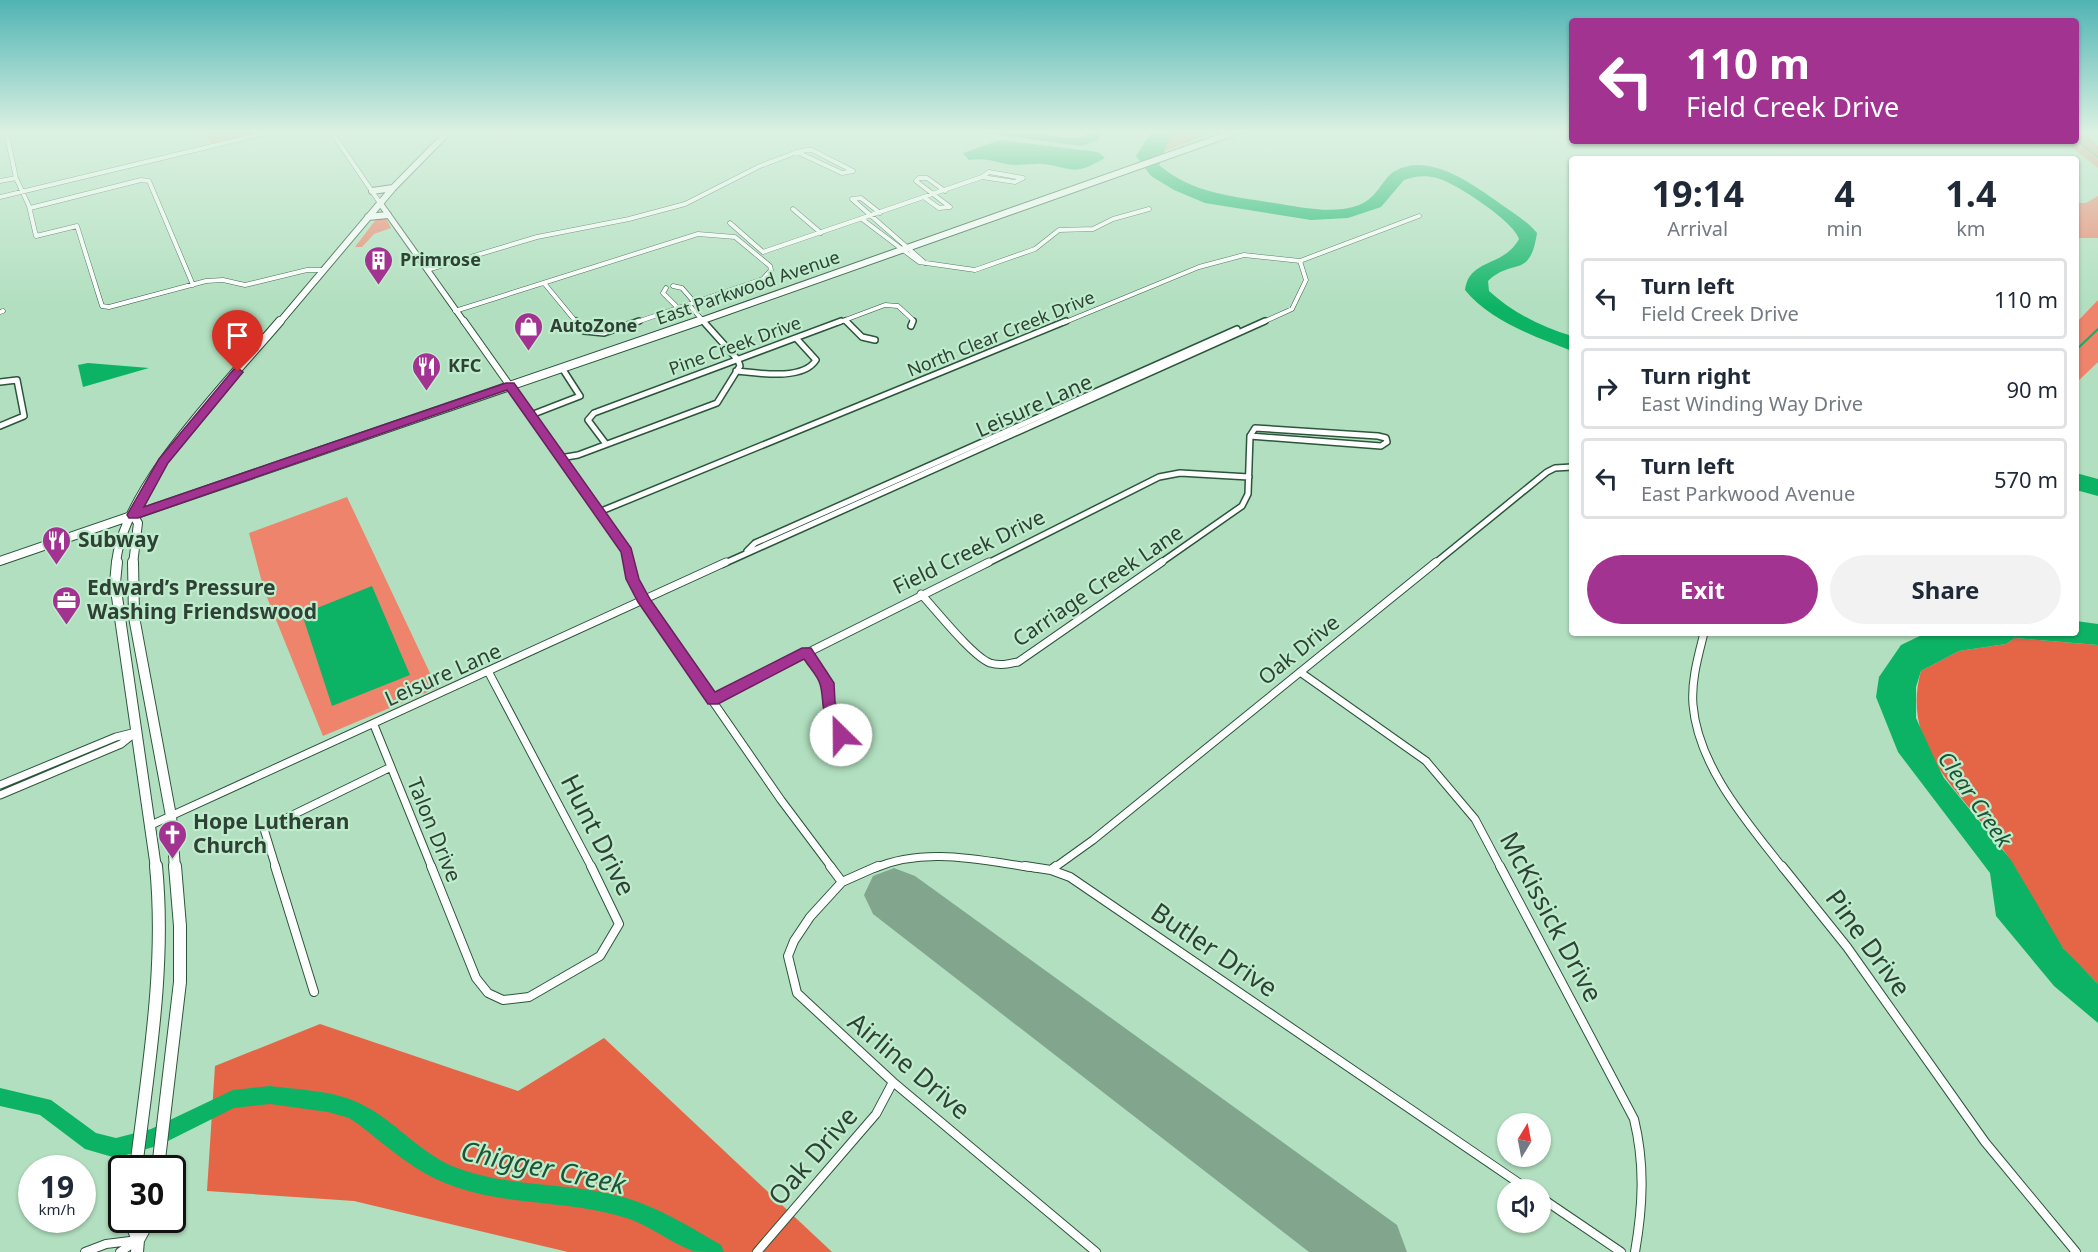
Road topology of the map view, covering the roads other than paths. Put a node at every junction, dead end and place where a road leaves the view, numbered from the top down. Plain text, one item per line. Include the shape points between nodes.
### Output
1 (33, 189) edge
2 (104, 189) edge
3 (153, 189) edge
4 (383, 189) edge
5 (392, 189) edge
6 (714, 189) edge
7 (929, 189) edge
8 (949, 189) edge
9 (1077, 189) edge
10 (372, 191) joint
11 (945, 191) joint
12 (22, 192) junction
13 (934, 194) junction
14 (0, 197) edge
15 (925, 198) junction
16 (380, 203) junction
17 (30, 208) junction
18 (793, 209) dead end
19 (1149, 209) dead end
20 (880, 213) junction
21 (388, 215) junction
22 (869, 216) junction
23 (1419, 216) dead end
24 (368, 217) junction
25 (862, 219) junction
26 (730, 223) dead end
27 (822, 233) junction
28 (906, 250) junction
29 (1300, 261) junction
30 (325, 268) junction
31 (427, 270) junction
32 (544, 283) junction
33 (193, 285) junction
34 (673, 285) dead end
35 (666, 288) dead end
36 (695, 303) junction
37 (689, 305) junction
38 (679, 309) junction
39 (455, 311) junction
40 (702, 320) junction
41 (845, 320) junction
42 (911, 326) dead end
43 (796, 338) junction
44 (875, 340) dead end
45 (738, 360) junction
46 (561, 368) junction
47 (736, 371) junction
48 (0, 382) edge
49 (510, 386) junction
50 (531, 415) junction
51 (0, 426) edge
52 (1251, 436) junction
53 (606, 444) junction
54 (579, 455) junction
55 (560, 458) junction
56 (566, 465) junction
57 (1569, 467) edge
58 (1249, 477) junction
59 (599, 512) junction
60 (133, 515) junction
61 (0, 561) edge
62 (921, 594) junction
63 (644, 602) junction
64 (1703, 636) edge
65 (807, 652) junction
66 (1300, 672) junction
67 (489, 673) junction
68 (713, 700) junction
69 (374, 725) junction
70 (843, 726) dead end
71 (136, 732) junction
72 (392, 767) junction
73 (0, 785) edge
74 (0, 795) edge
75 (171, 816) junction
76 (151, 825) junction
77 (1052, 870) junction
78 (842, 882) junction
79 (464, 947) joint
80 (314, 992) dead end
81 (893, 1082) junction
82 (138, 1155) edge
83 (160, 1155) edge
84 (1513, 1179) edge
85 (1551, 1204) edge
86 (137, 1246) edge
87 (85, 1252) edge
88 (120, 1252) edge
89 (757, 1252) edge
90 (1096, 1252) edge
91 (1621, 1252) edge
92 (1635, 1252) edge
93 (2076, 1252) edge

1 - 12 street
2 - 17 street
3 - 33 street
4 - 10 main road
5 - 16 main road
6 - 31 street via 685,204 537,237
7 - 13 street
8 - 11 street
9 - 28 main road, East Parkwood Avenue
10 - 16 street
11 - 13 street
12 - 14 street
12 - 17 street
13 - 15 street
13 - 15 street via 950,207 939,208
15 - 20 street
16 - 21 street
16 - 24 main road
17 - 33 street via 36,236 77,226 105,307
18 - 27 street
19 - 28 street via 1120,216 1093,229 1059,230 1037,246 981,269 926,264
20 - 22 street
20 - 22 street via 861,198 852,200
21 - 24 main road
21 - 31 street
22 - 25 street
22 - 28 street
23 - 29 street, North Clear Creek Drive
24 - 30 main road
25 - 27 street
25 - 28 street
26 - 27 street via 763,252
28 - 40 main road, East Parkwood Avenue
29 - 59 street, North Clear Creek Drive via 1244,255 1206,264
29 - 63 street, Leisure Lane via 1307,271 1307,282 1293,306
30 - 33 street via 245,285 214,280
30 - 60 main road via 178,442 153,476
31 - 39 street
32 - 36 street via 708,233 735,237 770,266 763,279
32 - 38 street via 584,331 609,333
32 - 39 street
34 - 36 street via 682,288
35 - 38 street via 663,293
36 - 37 street
37 - 38 street
37 - 40 street
39 - 49 street
40 - 45 street
40 - 46 main road, East Parkwood Avenue
41 - 42 street, Pine Creek Drive via 892,304 912,318
41 - 43 street, Pine Creek Drive
41 - 44 street via 862,337
43 - 45 street, Pine Creek Drive
43 - 47 street via 816,360 813,365 789,374
45 - 47 street via 740,366
45 - 53 street, Pine Creek Drive via 590,415 589,423
46 - 49 main road, East Parkwood Avenue
46 - 50 street via 580,396
47 - 53 street via 717,403
48 - 51 street via 17,380 24,416
49 - 50 street
49 - 60 main road, East Parkwood Avenue
50 - 55 street
52 - 52 street via 1381,446 1387,442 1378,436 1260,427
52 - 58 street, Carriage Creek Lane
53 - 54 street
54 - 55 street
54 - 56 street
55 - 56 street
56 - 59 street
57 - 66 street, Oak Drive via 1547,472
58 - 62 street, Field Creek Drive via 1180,473 1159,477
58 - 62 street, Carriage Creek Lane via 1246,500 1231,516 1018,662 1003,666 988,663
59 - 63 street via 627,551 633,579
60 - 61 main road, East Parkwood Avenue
60 - 71 main road via 124,528 115,583
60 - 75 main road via 138,523 131,575 134,617
62 - 65 street, Field Creek Drive
63 - 67 street, Leisure Lane
63 - 68 street
64 - 93 street, Pine Drive via 1691,701 1703,747 1734,801 1847,947 2008,1174
65 - 68 street, Field Creek Drive
65 - 70 street via 827,683 834,720
66 - 77 street, Oak Drive
66 - 92 street, McKissick Drive via 1426,761 1475,819 1634,1119 1645,1173 1644,1205
67 - 69 street, Leisure Lane
67 - 79 street, Hunt Drive via 619,924 600,956 529,997 503,1000 488,993 476,978
68 - 78 street
69 - 72 street, Talon Drive
69 - 75 street, Leisure Lane
71 - 73 street
71 - 74 street via 121,744
71 - 76 main road
72 - 79 street, Talon Drive
72 - 80 street via 264,829
75 - 76 street, Leisure Lane
75 - 83 main road via 178,874 180,958
76 - 82 main road via 161,932
77 - 78 street, Butler Drive via 916,856 884,864
77 - 84 street, Butler Drive via 1070,877
78 - 81 street, Airline Drive via 794,940 788,956 790,973 797,993
81 - 89 street, Oak Drive via 876,1114
81 - 90 street, Airline Drive
85 - 91 street
86 - 87 street via 106,1245
86 - 88 street

